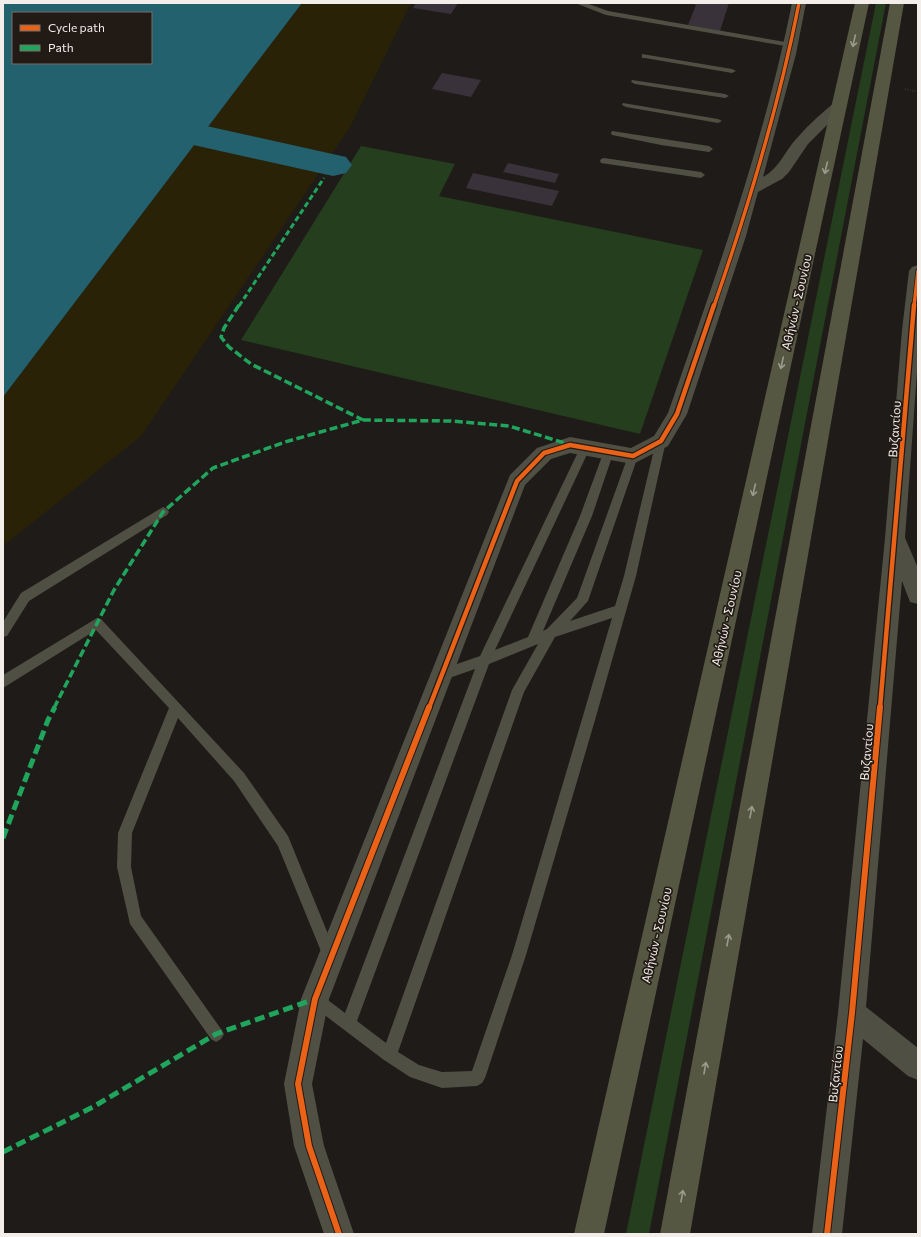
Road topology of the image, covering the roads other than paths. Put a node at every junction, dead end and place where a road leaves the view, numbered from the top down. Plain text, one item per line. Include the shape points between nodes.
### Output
1 (579, 3) edge
2 (799, 3) edge
3 (862, 3) edge
4 (897, 3) edge
5 (791, 44) junction
6 (645, 56) dead end
7 (732, 71) dead end
8 (635, 82) dead end
9 (725, 96) dead end
10 (626, 105) dead end
11 (840, 105) junction
12 (718, 120) dead end
13 (615, 133) dead end
14 (709, 149) dead end
15 (604, 161) dead end
16 (701, 175) dead end
17 (751, 189) junction
18 (918, 271) edge
19 (915, 331) edge
20 (661, 441) junction
21 (585, 448) junction
22 (609, 451) junction
23 (633, 456) junction
24 (163, 512) dead end
25 (895, 538) junction
26 (918, 594) edge
27 (620, 610) junction
28 (3, 632) edge
29 (551, 633) junction
30 (533, 640) junction
31 (484, 660) junction
32 (441, 675) junction
33 (3, 682) edge
34 (176, 707) junction
35 (331, 958) junction
36 (315, 999) junction
37 (852, 1012) junction
38 (349, 1023) junction
39 (216, 1034) dead end
40 (389, 1055) junction
41 (918, 1066) edge
42 (339, 1234) edge
43 (589, 1234) edge
44 (675, 1234) edge
45 (827, 1234) edge

1 - 5 lane via 606,13
2 - 5 street
3 -> 11 main road, Αθήνών - Σουνίου
44 -> 4 main road
5 - 17 street
6 - 7 lane
8 - 9 lane
10 - 12 lane
11 - 17 street via 802,141 776,176
11 -> 43 main road, Αθήνών - Σουνίου
13 - 14 lane
15 - 16 lane
17 - 20 street via 738,236 677,414
18 - 19 street, Βυζαντίου
19 - 25 street, Βυζαντίου
20 - 23 street
20 - 27 lane
21 - 22 street
21 - 31 lane
21 - 32 street via 570,445 544,453 517,481
22 - 23 street
22 - 30 lane via 586,516
23 - 29 lane via 582,601
24 - 28 lane via 25,597
25 - 26 street
25 - 37 street, Βυζαντίου
27 - 29 lane
27 - 40 lane via 519,955 477,1078 442,1080 415,1072
29 - 30 lane
29 - 40 lane via 518,690
30 - 31 lane
31 - 32 lane
31 - 38 lane
32 - 35 street
33 - 34 lane via 97,623
34 - 35 lane via 239,777 283,841
34 - 39 lane via 125,833 124,867 135,919
35 - 36 street
36 - 38 lane
36 - 42 street via 298,1084 309,1146
37 - 41 street
37 - 45 street, Βυζαντίου
38 - 40 lane

